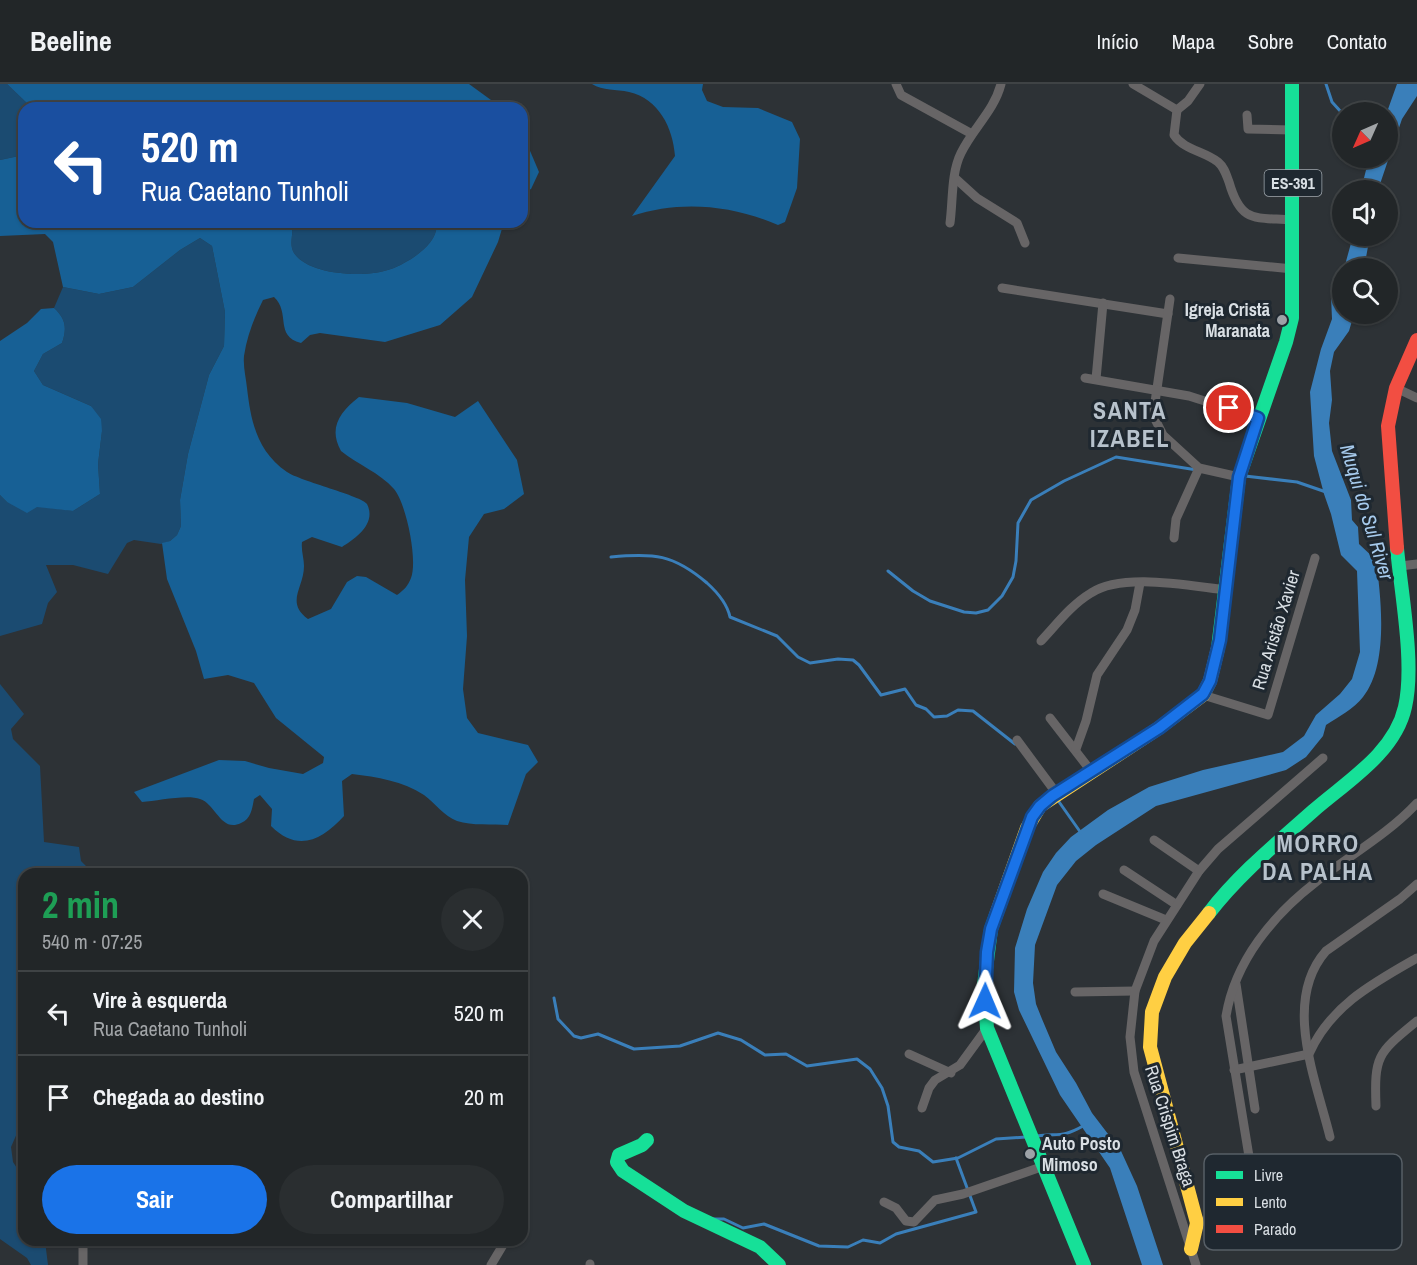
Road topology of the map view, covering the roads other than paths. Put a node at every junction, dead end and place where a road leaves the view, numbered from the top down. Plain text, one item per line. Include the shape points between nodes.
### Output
1 (896, 84) edge
2 (1001, 84) edge
3 (1134, 84) edge
4 (1200, 84) edge
5 (1292, 84) edge
6 (1177, 110) junction
7 (1248, 115) dead end
8 (1292, 130) junction
9 (972, 134) junction
10 (955, 178) junction
11 (1292, 220) junction
12 (951, 223) dead end
13 (1025, 243) dead end
14 (1179, 258) dead end
15 (1293, 276) junction
16 (1002, 288) dead end
17 (1170, 299) dead end
18 (1103, 303) junction
19 (1167, 314) junction
20 (1417, 342) edge
21 (1085, 378) dead end
22 (1096, 379) junction
23 (1396, 388) junction
24 (1157, 389) junction
25 (1417, 398) edge
26 (1258, 418) junction
27 (1199, 468) junction
28 (1239, 477) junction
29 (1174, 538) dead end
30 (1315, 558) dead end
31 (1417, 564) edge
32 (1400, 567) junction
33 (1140, 583) junction
34 (1227, 590) junction
35 (1041, 641) dead end
36 (1203, 694) junction
37 (1050, 718) dead end
38 (1017, 740) dead end
39 (1076, 749) junction
40 (1323, 758) dead end
41 (1091, 771) junction
42 (1057, 794) junction
43 (1417, 803) edge
44 (1154, 840) dead end
45 (1124, 870) dead end
46 (1199, 871) junction
47 (1417, 884) edge
48 (1103, 894) dead end
49 (1176, 905) junction
50 (1166, 920) junction
51 (1417, 958) edge
52 (1236, 982) junction
53 (1135, 991) junction
54 (1076, 992) dead end
55 (1417, 1021) edge
56 (1131, 1027) junction
57 (987, 1028) junction
58 (1148, 1028) junction
59 (909, 1054) dead end
60 (1309, 1054) junction
61 (1248, 1067) junction
62 (1234, 1070) junction
63 (951, 1072) junction
64 (1376, 1106) dead end
65 (922, 1108) dead end
66 (1256, 1109) dead end
67 (1330, 1137) dead end
68 (648, 1140) dead end
69 (1248, 1154) edge
70 (1044, 1166) junction
71 (884, 1202) dead end
72 (1204, 1221) edge
73 (1197, 1223) junction
74 (84, 1246) edge
75 (502, 1246) edge
76 (1191, 1250) junction
77 (85, 1264) edge
78 (491, 1265) edge
79 (779, 1265) edge
80 (1084, 1265) edge
81 (1196, 1265) edge

1 - 9 street via 901,95
2 - 9 street via 994,104
3 - 6 street
4 - 6 street
5 - 8 main road, ES-391
6 - 11 street via 1174,135 1182,144 1220,164 1237,205 1245,214
7 - 8 street via 1248,129
8 - 11 main road, ES-391
9 - 10 street via 956,164
10 - 12 street
10 - 13 street via 977,198 1017,223
11 - 15 main road, ES-391
14 - 15 street
15 - 26 main road, ES-391 via 1292,318
16 - 18 street
17 - 19 street
18 - 19 street
18 - 22 street
19 - 24 street
20 - 23 main road
21 - 22 street
22 - 24 street
23 - 25 street
23 - 32 main road via 1390,408 1388,444
24 - 26 street
24 - 27 street via 1154,409 1158,426
26 - 28 main road, ES-391
27 - 28 street
27 - 29 street via 1176,519
28 - 34 main road, ES-391
30 - 36 street, Rua Aristão Xavier via 1268,715
31 - 32 street
32 - 58 main road via 1408,687 1396,731 1367,764 1211,908 1165,978
33 - 34 street
33 - 35 street via 1111,584 1092,592
33 - 39 street via 1126,630 1096,675
34 - 36 main road, ES-391 via 1215,666
36 - 41 main road, ES-391 via 1159,728
37 - 39 street
38 - 42 street
39 - 41 street
40 - 46 street, Rua Crispim Braga via 1218,849
41 - 42 main road, ES-391
42 - 57 main road, ES-391 via 1032,817 991,929 984,985
43 - 52 street via 1282,913 1258,940
44 - 46 street
45 - 49 street
46 - 49 street, Rua Crispim Braga
47 - 60 street via 1317,961 1304,1002
48 - 50 street
49 - 50 street, Rua Crispim Braga
50 - 53 street, Rua Crispim Braga
51 - 60 street via 1338,1010 1317,1035
52 - 61 street
52 - 62 street via 1226,1016
53 - 54 street
53 - 56 street, Rua Crispim Braga
55 - 64 street via 1385,1048 1377,1060
56 - 58 street
56 - 76 street, Rua Crispim Braga via 1134,1072
57 - 63 street
57 - 70 main road, ES-391
58 - 73 main road via 1160,1089
59 - 63 street
60 - 61 street
60 - 67 street
61 - 62 street
61 - 66 street
62 - 69 street
63 - 65 street via 935,1080
68 - 79 main road via 619,1155 617,1162 623,1171 684,1211 760,1247
70 - 71 street via 935,1200 914,1222 906,1221 896,1208
70 - 80 main road, ES-391
72 - 73 street
73 - 76 main road
74 - 77 street
75 - 78 street
76 - 81 street, Rua Crispim Braga

